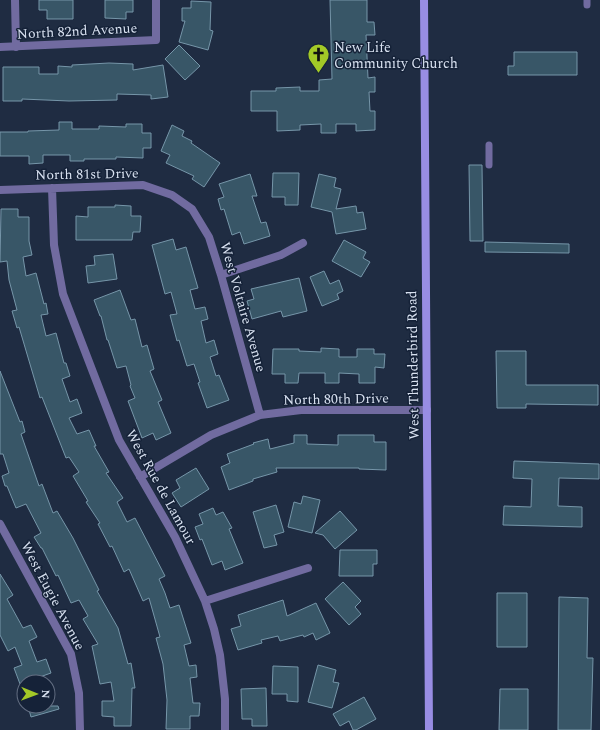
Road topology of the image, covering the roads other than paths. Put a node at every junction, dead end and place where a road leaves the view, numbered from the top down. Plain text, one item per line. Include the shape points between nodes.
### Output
1 (16, 0) edge
2 (156, 0) edge
3 (424, 0) edge
4 (0, 47) edge
5 (16, 47) junction
6 (489, 145) dead end
7 (489, 165) dead end
8 (52, 188) junction
9 (0, 190) edge
10 (192, 209) joint
11 (303, 243) dead end
12 (221, 275) junction
13 (427, 410) junction
14 (260, 415) junction
15 (140, 477) junction
16 (0, 524) edge
17 (308, 568) dead end
18 (205, 601) junction
19 (80, 730) edge
20 (225, 730) edge
21 (429, 730) edge

1 - 5 street
2 - 5 street, North 82nd Avenue via 156,40
3 - 13 main road, West Thunderbird Road
4 - 5 street, North 82nd Avenue
6 - 7 lane
8 - 9 street, North 81st Drive
8 - 10 street, North 81st Drive via 143,185 172,195
8 - 15 street, West Rue de Lamour via 54,245 63,294 118,440
10 - 12 street, West Voltaire Avenue via 209,237
11 - 12 street via 281,255
12 - 14 street, West Voltaire Avenue
13 - 14 street, North 80th Drive via 301,410
13 - 21 main road, West Thunderbird Road
14 - 15 street, North 80th Drive via 211,435
15 - 18 street, West Rue de Lamour via 175,537
16 - 19 street, West Eugie Avenue via 71,654 79,693
17 - 18 street
18 - 20 street, West Rue de Lamour via 220,655 225,699

